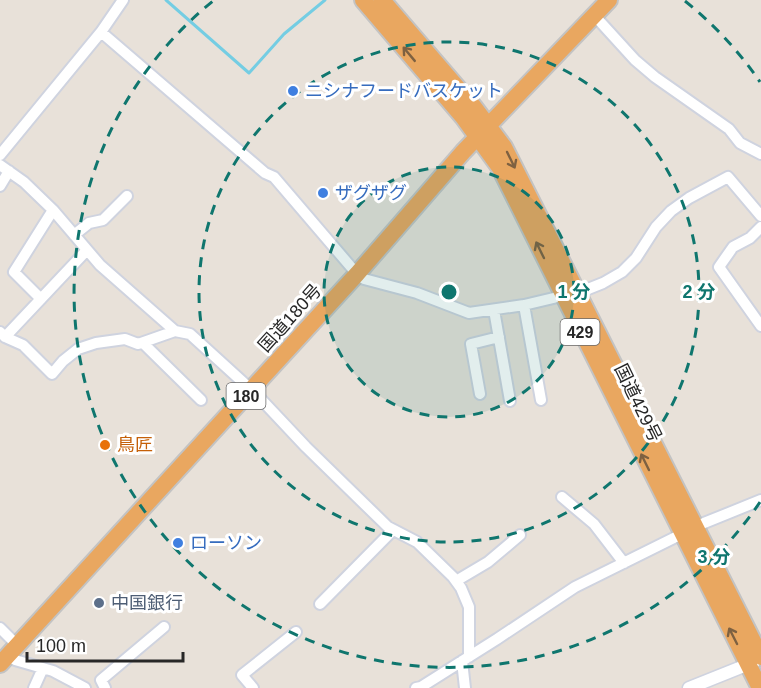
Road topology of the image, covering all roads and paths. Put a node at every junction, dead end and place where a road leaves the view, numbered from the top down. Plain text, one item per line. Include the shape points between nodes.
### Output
1 (123, 0) edge
2 (363, 0) edge
3 (382, 0) edge
4 (609, 0) edge
5 (594, 15) junction
6 (101, 32) junction
7 (483, 132) junction
8 (761, 154) edge
9 (0, 155) edge
10 (4, 168) edge
11 (0, 186) edge
12 (127, 196) dead end
13 (53, 210) junction
14 (761, 216) edge
15 (761, 227) edge
16 (75, 235) junction
17 (87, 250) junction
18 (357, 274) junction
19 (570, 294) junction
20 (41, 299) junction
21 (524, 305) junction
22 (494, 310) junction
23 (761, 326) edge
24 (175, 331) junction
25 (499, 337) junction
26 (3, 338) edge
27 (142, 343) junction
28 (252, 390) junction
29 (480, 394) dead end
30 (201, 400) dead end
31 (541, 400) dead end
32 (510, 401) dead end
33 (562, 497) dead end
34 (761, 500) edge
35 (393, 530) junction
36 (689, 531) junction
37 (520, 535) dead end
38 (624, 563) junction
39 (456, 581) junction
40 (320, 604) dead end
41 (164, 627) dead end
42 (0, 628) edge
43 (296, 632) dead end
44 (8, 654) edge
45 (465, 659) junction
46 (756, 660) edge
47 (43, 668) junction
48 (711, 683) edge
49 (422, 687) edge
50 (34, 688) edge
51 (85, 688) edge
52 (105, 688) edge
53 (253, 688) edge
54 (465, 688) edge
55 (689, 688) edge
56 (760, 688) edge

1 - 6 street
7 -> 2 highway, 国道429号 / 429 via 463,117
3 - 7 highway, 国道429号 / 429
4 - 5 highway, 国道180号 / 180
5 - 7 highway, 国道180号 / 180
5 - 8 street via 655,77 729,129 740,143
6 - 9 street
6 - 18 street via 274,177
7 - 18 highway, 国道180号 / 180
7 - 19 highway, 国道429号 / 429 via 504,147
10 - 11 street
10 - 13 street
12 - 16 street via 103,220 89,223
13 - 16 street
13 - 20 street via 14,272
14 - 19 street via 728,177 671,211 622,272
15 - 23 street via 733,247 719,267
16 - 17 street
17 - 20 street
17 - 24 street
18 - 22 street via 469,313
18 - 28 highway, 国道180号 / 180
19 - 21 street
19 - 36 highway, 国道429号 / 429
20 - 26 street
21 - 22 street
21 - 31 street
22 - 25 street
24 - 27 street
24 - 28 street via 190,334
25 - 29 street via 471,344
25 - 32 street
26 - 27 street via 23,345 52,374 78,349 125,339
27 - 30 street
28 - 35 street
28 - 44 highway, 国道180号 / 180
33 - 38 street via 594,524
34 - 36 street
35 - 39 street via 417,542
35 - 40 street
36 - 38 street
36 - 46 highway, 国道429号 / 429
37 - 39 street via 488,562
38 - 45 street via 566,592
39 - 45 street via 469,607
41 - 52 street via 101,680
42 - 44 street
43 - 53 street via 242,675
44 - 47 street
45 - 49 street
45 - 54 street
46 - 48 street
46 - 56 highway, 国道429号 / 429
47 - 50 street
47 - 51 street
48 - 55 street

